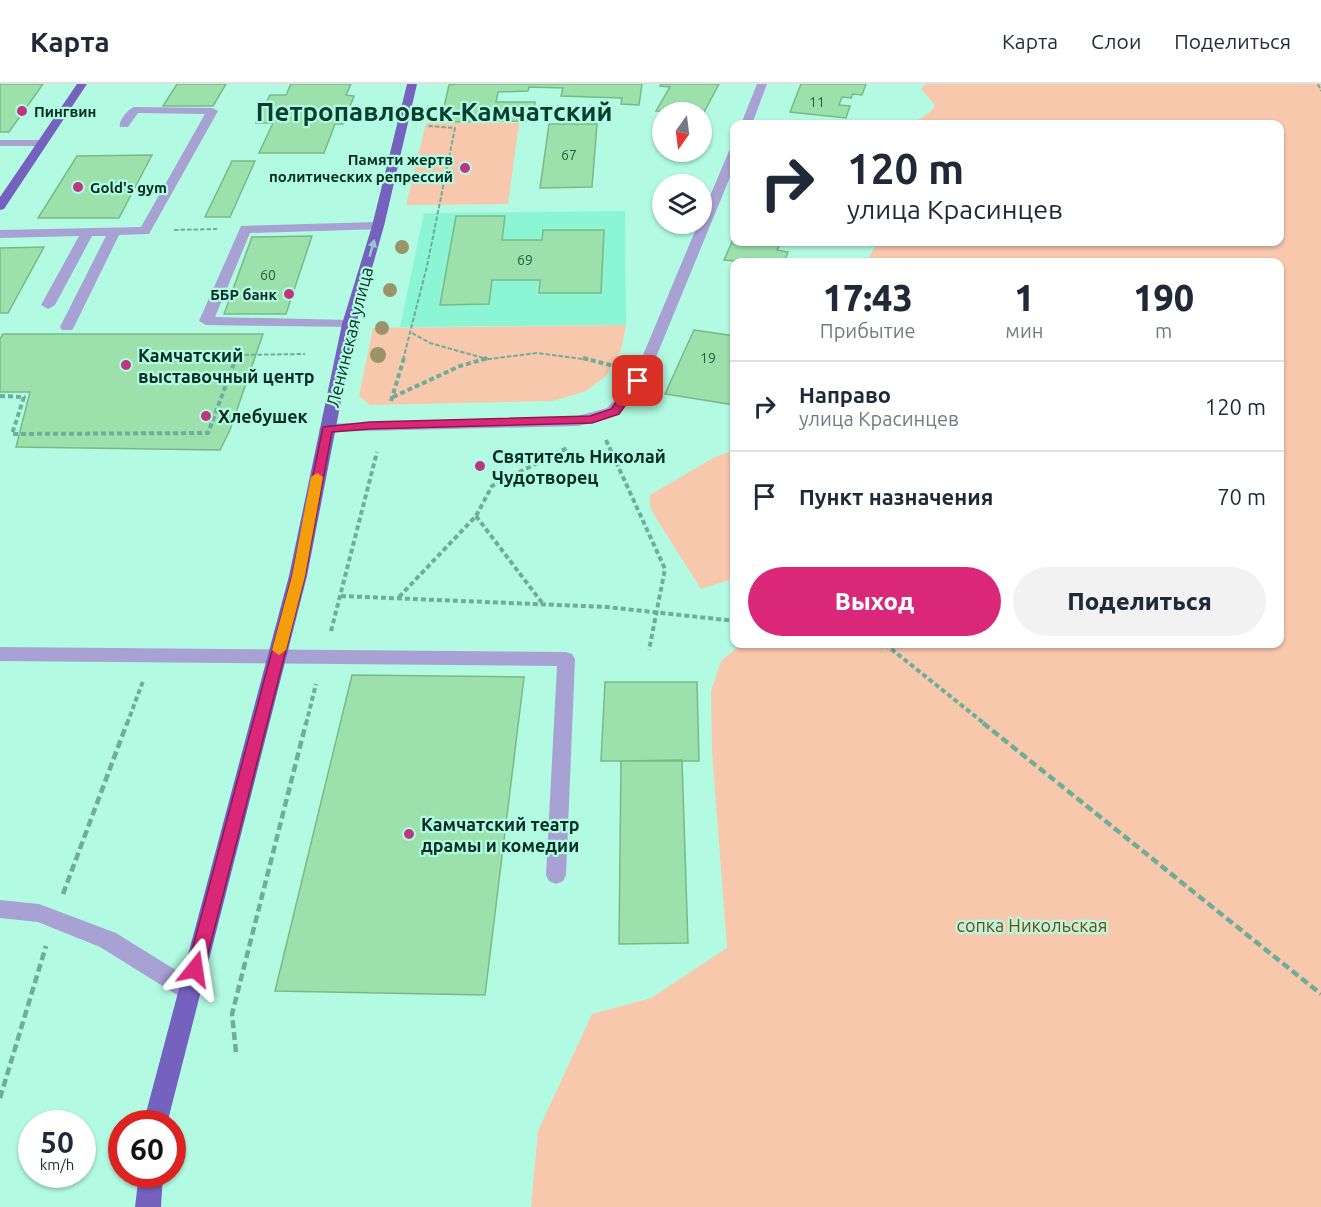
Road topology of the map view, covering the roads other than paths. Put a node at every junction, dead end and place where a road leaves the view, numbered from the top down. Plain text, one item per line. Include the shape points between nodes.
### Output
1 (82, 84) edge
2 (412, 84) edge
3 (762, 84) edge
4 (748, 120) edge
5 (124, 125) dead end
6 (0, 143) edge
7 (42, 143) junction
8 (730, 163) edge
9 (0, 206) edge
10 (378, 226) junction
11 (88, 232) junction
12 (114, 232) junction
13 (0, 234) edge
14 (48, 305) dead end
15 (349, 324) junction
16 (67, 327) dead end
17 (327, 429) junction
18 (0, 654) edge
19 (277, 656) junction
20 (556, 875) dead end
21 (0, 909) edge
22 (190, 991) junction
23 (157, 1110) edge
24 (150, 1188) edge
25 (148, 1207) edge

1 - 7 main road
2 - 10 main road, Ленинская улица
3 - 4 street
5 - 12 street via 135,110 213,111 145,231
6 - 7 street
7 - 9 main road
8 - 17 street via 641,375 609,415 578,422
15 -> 10 main road, Ленинская улица
10 - 15 street via 245,229 206,321
11 - 12 street
11 - 13 street
11 - 14 street
12 - 16 street
15 - 17 main road, Ленинская улица
17 - 19 main road, Ленинская улица via 298,576
18 - 19 street
19 - 20 street via 566,659
19 - 22 main road, Ленинская улица
21 - 22 street via 39,914 108,940
22 - 23 main road, Ленинская улица
24 - 25 main road

